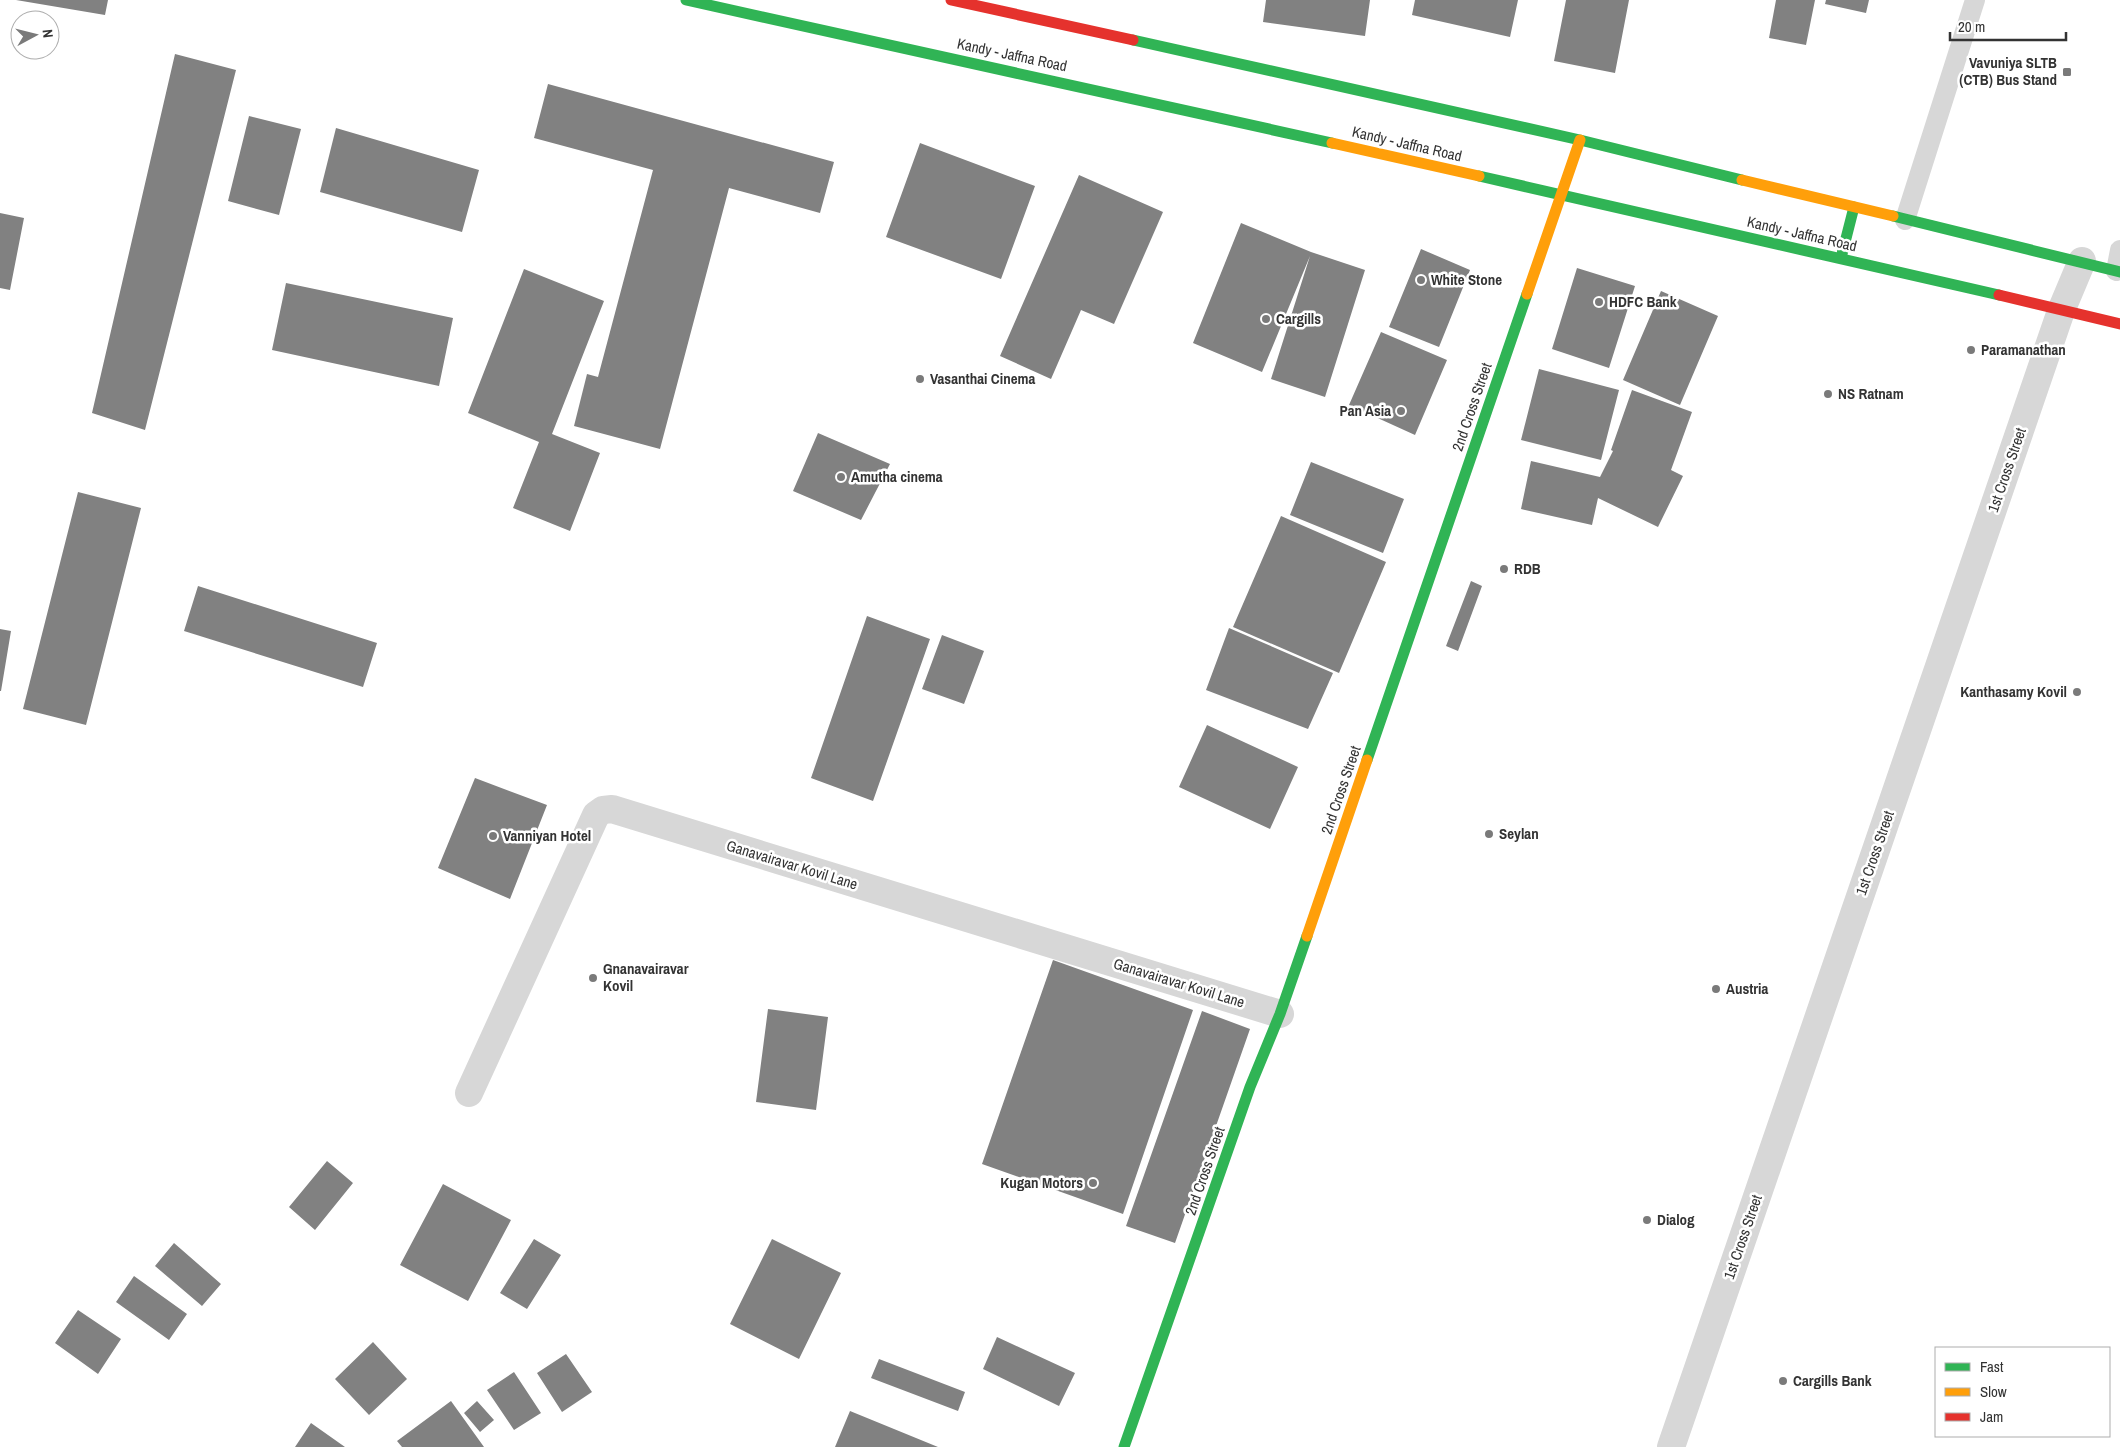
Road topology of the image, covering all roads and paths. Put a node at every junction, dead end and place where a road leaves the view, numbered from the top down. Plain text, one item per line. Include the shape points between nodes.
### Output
1 (686, 0) edge
2 (951, 0) edge
3 (1975, 0) edge
4 (1580, 140) junction
5 (1560, 195) junction
6 (1854, 207) junction
7 (1905, 220) junction
8 (2120, 250) edge
9 (1841, 258) junction
10 (2082, 261) junction
11 (2118, 271) edge
12 (2061, 311) junction
13 (2120, 324) edge
14 (1280, 1014) junction
15 (469, 1093) dead end
16 (1124, 1447) edge
17 (1671, 1447) edge

1 - 5 main road, Kandy - Jaffna Road via 1092,88
2 - 4 main road
3 - 7 lane
4 - 5 main road, 2nd Cross Street
4 - 6 main road
5 - 9 main road, Kandy - Jaffna Road
5 - 14 main road, 2nd Cross Street
6 - 7 main road
6 - 9 main road
7 - 10 main road
8 - 11 lane
9 - 12 main road, Kandy - Jaffna Road
10 - 11 main road
10 - 12 street, 1st Cross Street
12 - 13 main road, Kandy - Jaffna Road
12 - 17 street, 1st Cross Street
14 - 15 street, Ganavairavar Kovil Lane via 612,809 596,815
14 - 16 main road, 2nd Cross Street via 1250,1087

